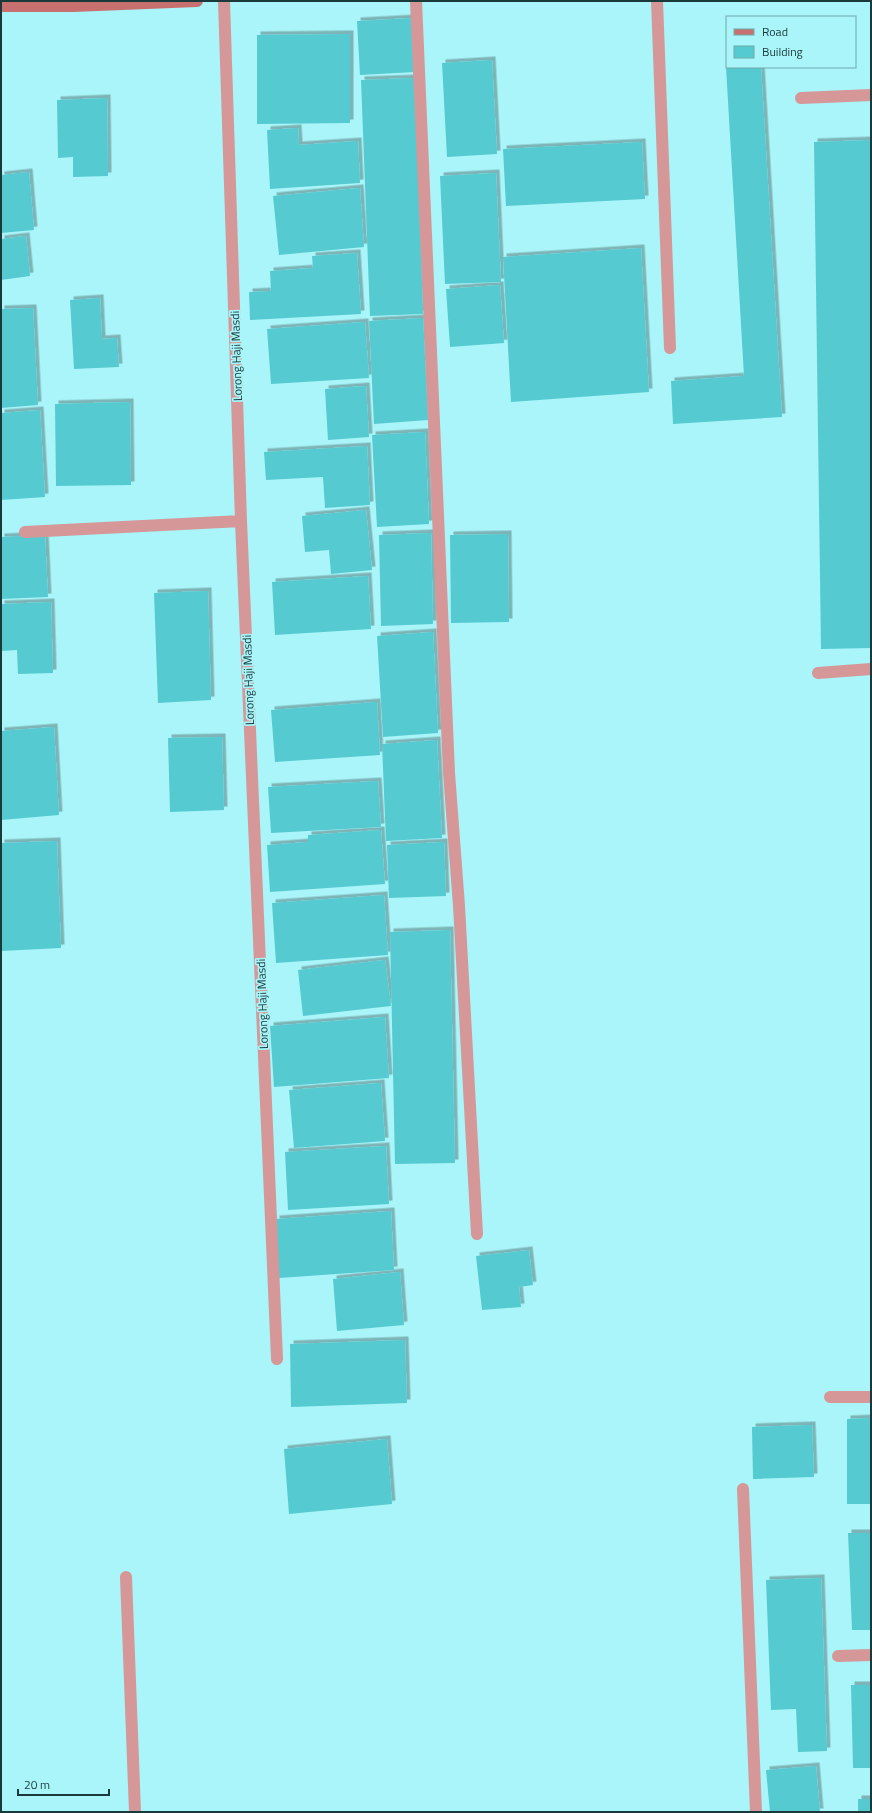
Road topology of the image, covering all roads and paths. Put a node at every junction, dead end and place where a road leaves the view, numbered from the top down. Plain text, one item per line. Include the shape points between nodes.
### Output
1 (197, 1) edge
2 (224, 1) edge
3 (416, 1) edge
4 (657, 1) edge
5 (73, 3) edge
6 (1, 6) edge
7 (871, 95) edge
8 (801, 98) dead end
9 (670, 348) dead end
10 (241, 521) junction
11 (24, 532) dead end
12 (871, 669) edge
13 (818, 673) dead end
14 (477, 1234) dead end
15 (277, 1359) dead end
16 (830, 1397) dead end
17 (871, 1397) edge
18 (742, 1489) dead end
19 (126, 1577) dead end
20 (871, 1655) edge
21 (838, 1656) dead end
22 (135, 1812) edge
23 (756, 1812) edge

1 - 5 street
2 - 10 street, Lorong Haji Masdi
3 - 14 street via 449,765 460,906
4 - 9 street
5 - 6 street
7 - 8 street
10 - 11 street
10 - 15 street, Lorong Haji Masdi
12 - 13 street
16 - 17 street
18 - 23 street
19 - 22 street
20 - 21 street

